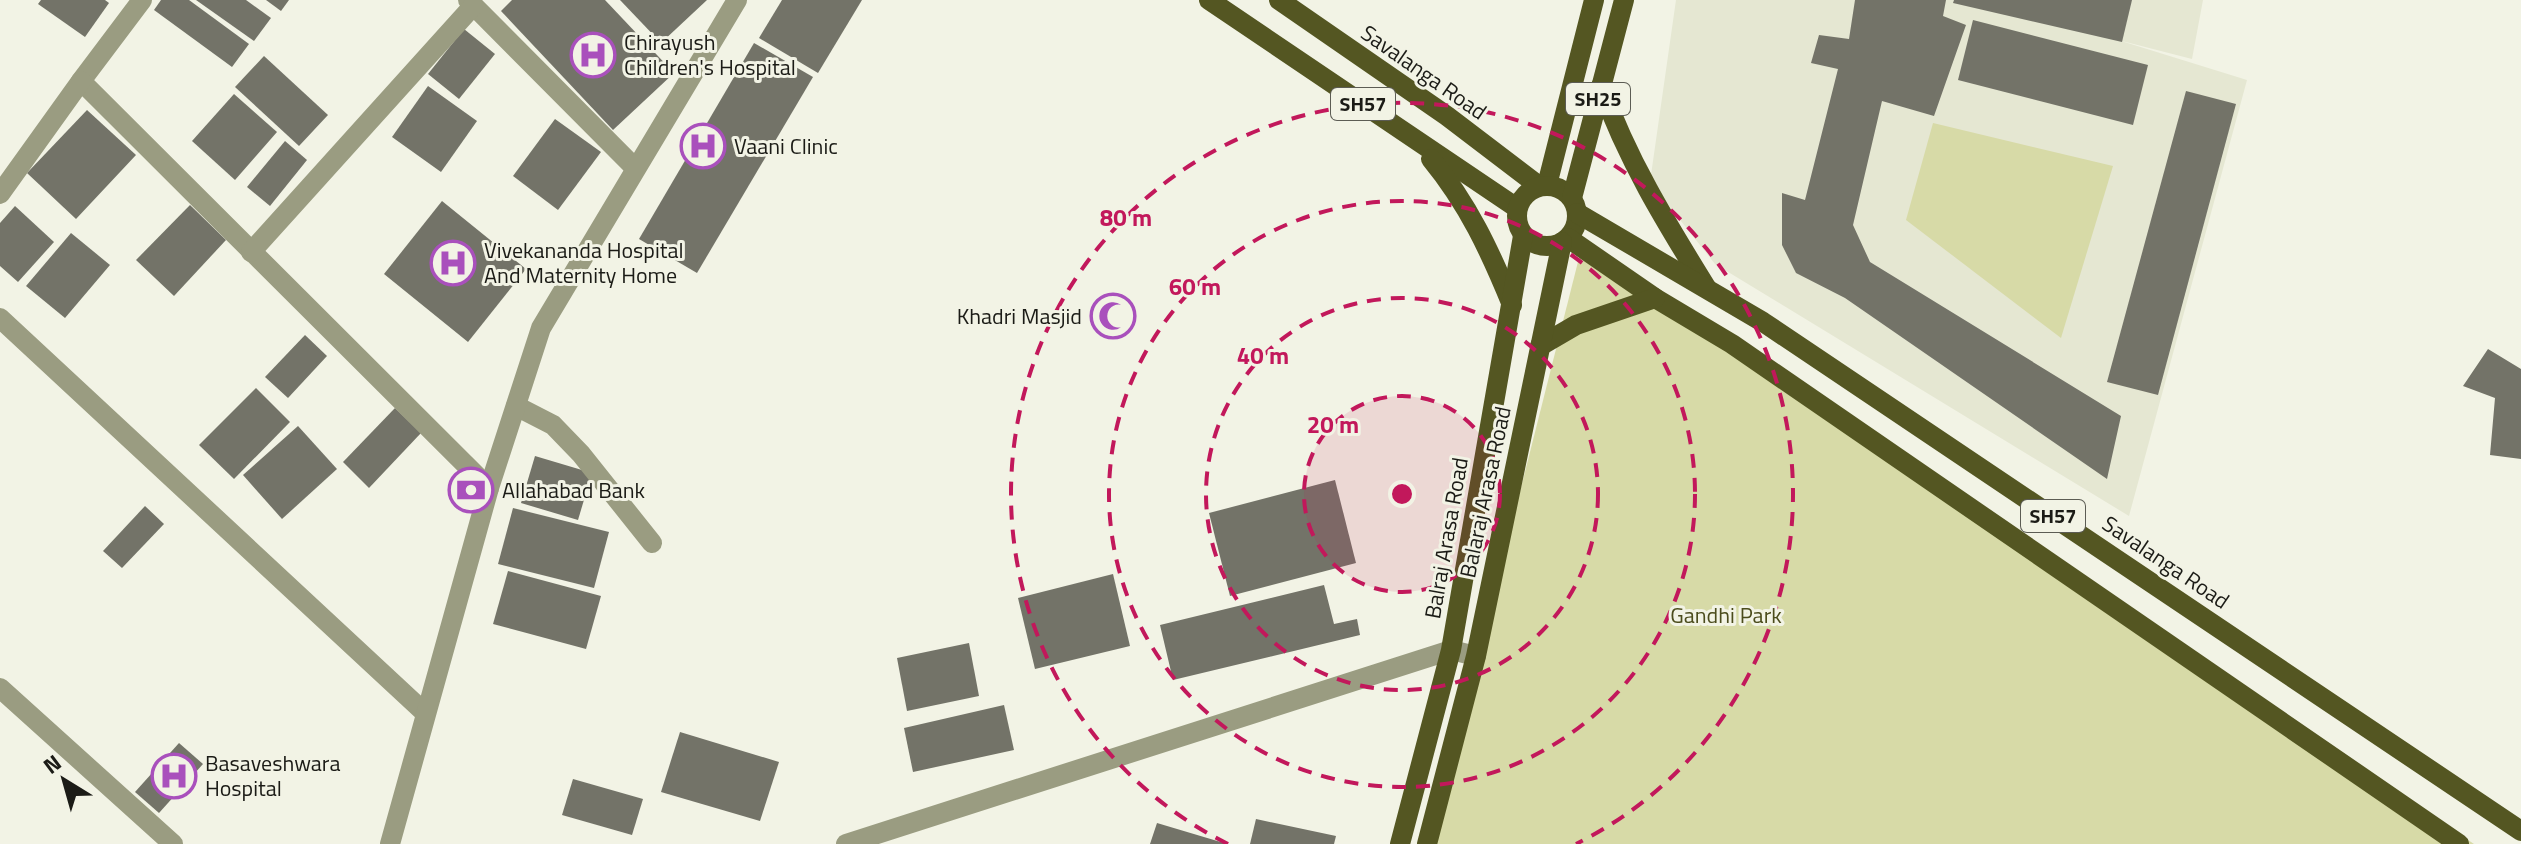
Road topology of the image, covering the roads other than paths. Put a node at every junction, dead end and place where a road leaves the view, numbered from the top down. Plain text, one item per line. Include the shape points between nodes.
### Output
1 (142, 0) edge
2 (737, 0) edge
3 (1209, 0) edge
4 (1279, 0) edge
5 (1594, 0) edge
6 (1624, 0) edge
7 (471, 3) edge
8 (81, 81) junction
9 (1601, 86) junction
10 (1414, 139) junction
11 (635, 168) junction
12 (1543, 186) junction
13 (0, 194) edge
14 (1575, 206) junction
15 (1517, 208) junction
16 (1523, 236) junction
17 (1565, 240) junction
18 (251, 252) junction
19 (1707, 289) junction
20 (1655, 298) junction
21 (1512, 305) junction
22 (0, 318) edge
23 (1540, 346) junction
24 (516, 406) junction
25 (489, 488) junction
26 (652, 543) dead end
27 (1451, 650) junction
28 (1476, 656) junction
29 (0, 688) edge
30 (424, 712) junction
31 (2521, 831) edge
32 (852, 843) edge
33 (173, 844) edge
34 (390, 844) edge
35 (1400, 844) edge
36 (1427, 844) edge
37 (2459, 844) edge

1 - 8 street
2 - 11 street
3 - 10 main road, SH57
4 - 12 main road, Savalanga Road / SH57
5 - 12 main road, SH25
6 - 9 main road, SH25
7 - 11 street
7 - 18 street
8 - 13 street
8 - 18 street
9 - 14 main road, SH25
9 - 19 main road via 1620,140 1650,198
10 - 15 main road, SH57
10 - 21 main road via 1458,191 1480,228
11 - 24 street via 541,328
12 - 14 main road, SH57 via 1565,191
12 - 15 main road via 1525,194
14 - 17 main road via 1574,231
14 - 19 main road, Savalanga Road / SH57
15 - 16 main road
16 - 17 main road, SH57 via 1542,246
16 - 21 main road, Balraj Arasa Road
17 - 20 main road, SH57
17 - 23 main road, Balaraj Arasa Road
18 - 25 street
19 - 31 main road, Savalanga Road / SH57
20 - 23 main road via 1576,325
20 - 37 main road, SH57 via 1732,344
21 - 27 main road, Balraj Arasa Road
22 - 30 street
23 - 28 main road, Balaraj Arasa Road
24 - 25 street
24 - 26 street via 553,425
25 - 30 street
27 - 28 street
27 - 32 street
27 - 35 main road, Balraj Arasa Road
28 - 36 main road, Balaraj Arasa Road
29 - 33 street
30 - 34 street

